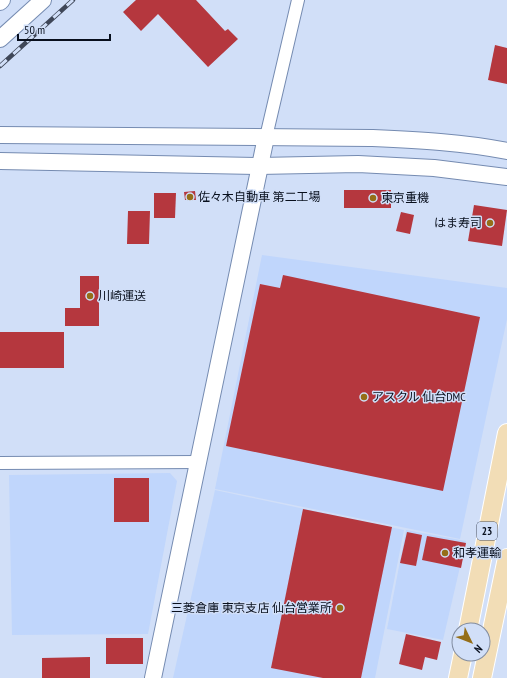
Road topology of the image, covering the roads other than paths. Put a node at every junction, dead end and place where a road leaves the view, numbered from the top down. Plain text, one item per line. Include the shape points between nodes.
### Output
1 (2, 0) edge
2 (43, 0) edge
3 (298, 0) edge
4 (0, 2) edge
5 (0, 39) edge
6 (0, 135) edge
7 (266, 137) junction
8 (507, 151) edge
9 (0, 161) edge
10 (259, 166) junction
11 (507, 177) edge
12 (507, 433) edge
13 (198, 462) junction
14 (0, 463) edge
15 (507, 558) edge
16 (470, 622) edge
17 (461, 662) edge
18 (154, 678) edge
19 (458, 678) edge
20 (482, 678) edge

1 - 4 street
2 - 5 street
3 - 7 street
6 - 7 street
7 - 8 street via 386,138
7 - 10 street
9 - 10 street
10 - 11 street via 358,164 434,168
10 - 13 street
12 - 16 main road, 23
13 - 14 street
13 - 18 street
15 - 20 main road
17 - 19 main road

